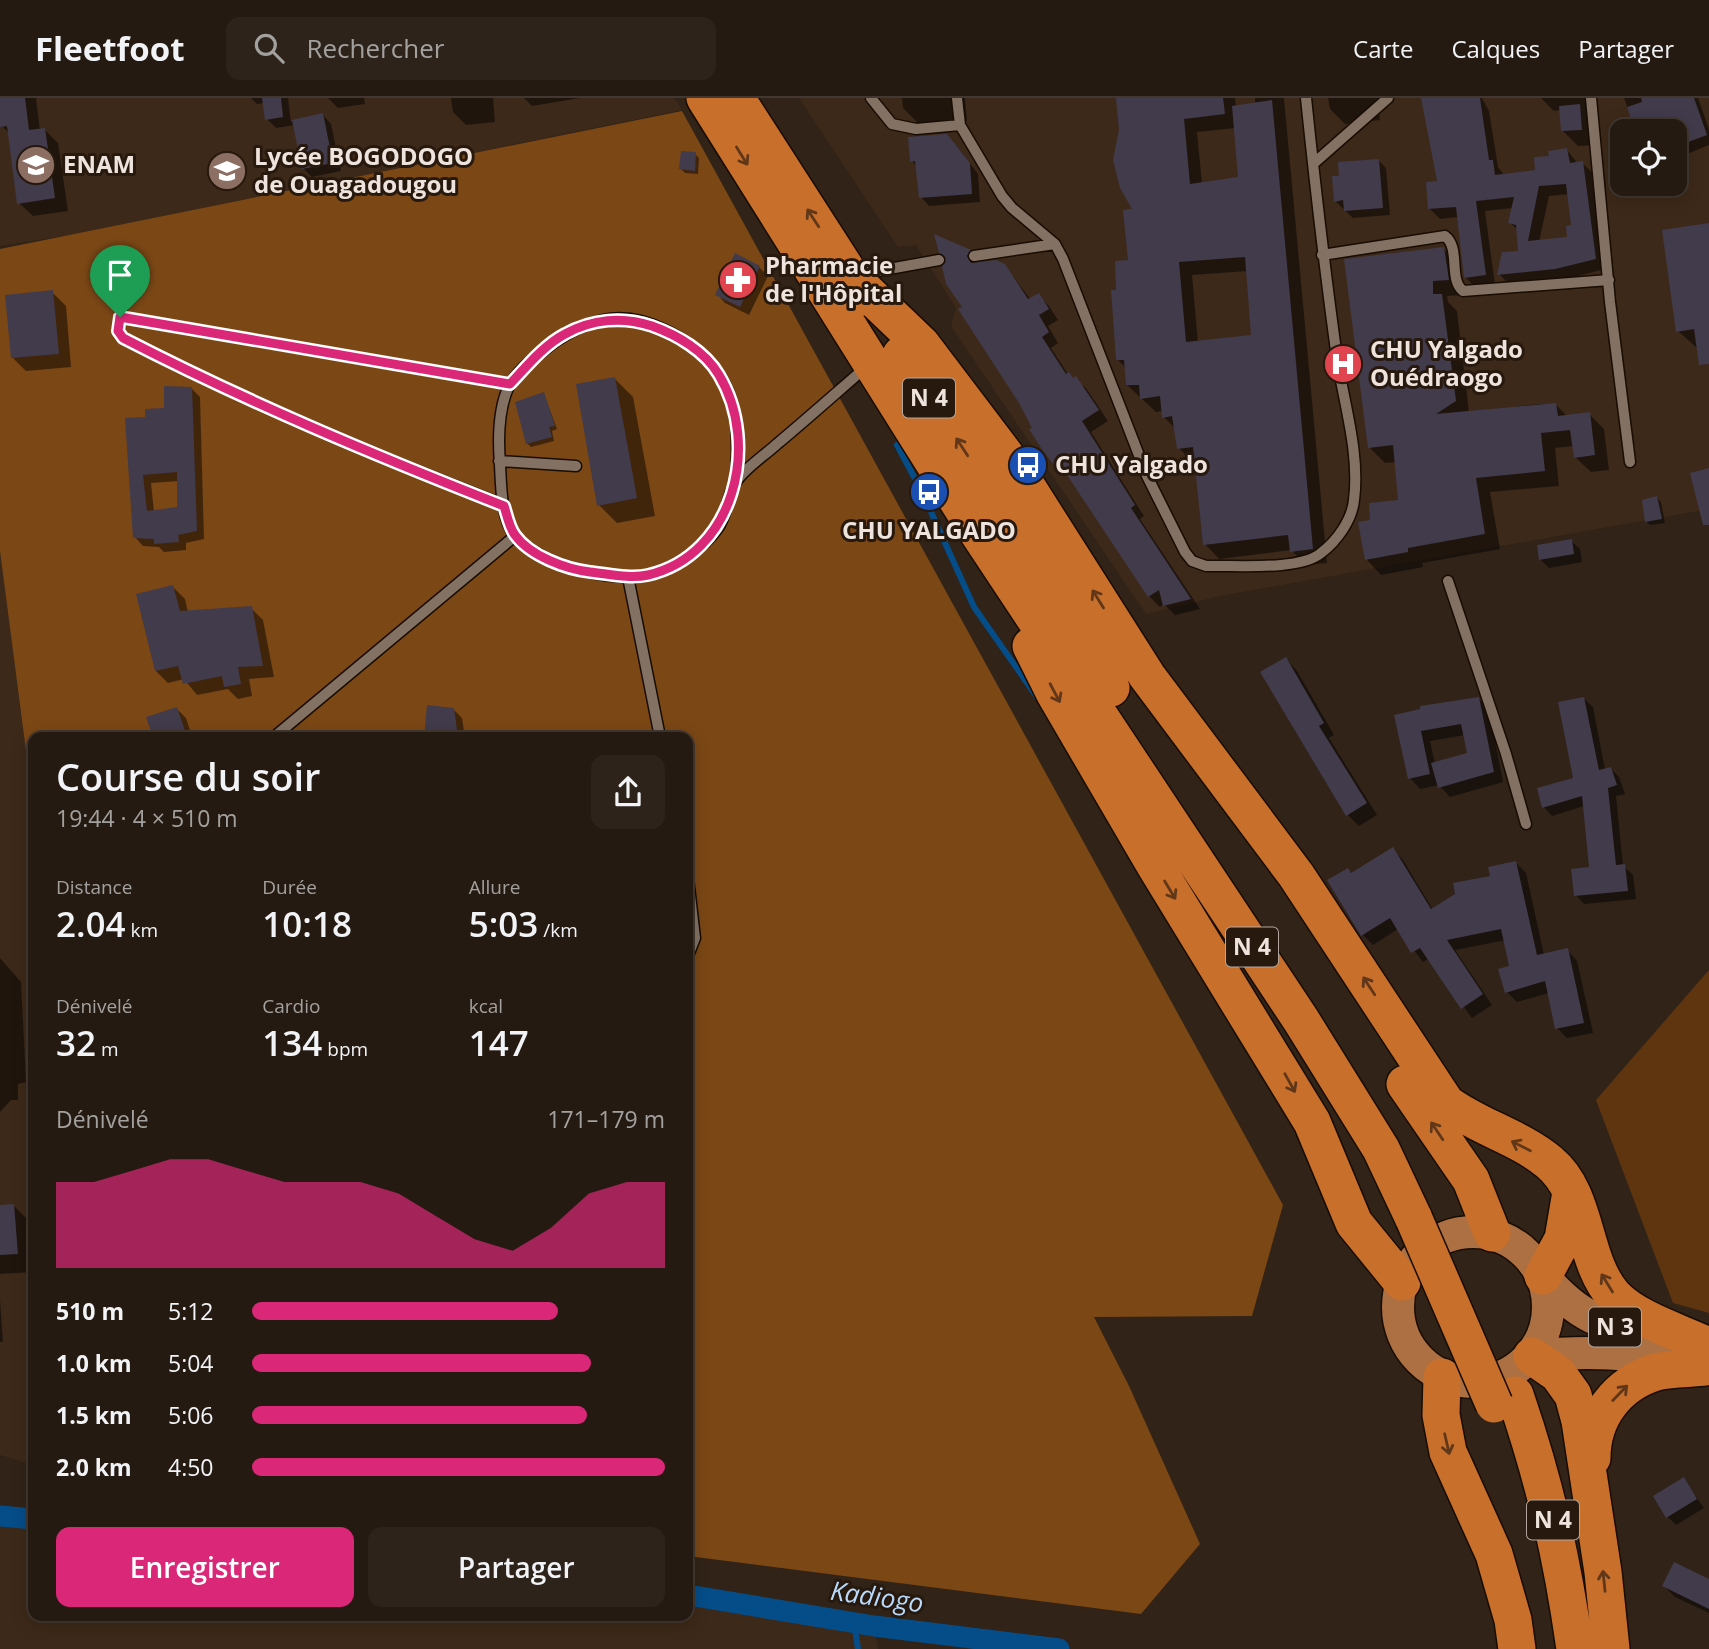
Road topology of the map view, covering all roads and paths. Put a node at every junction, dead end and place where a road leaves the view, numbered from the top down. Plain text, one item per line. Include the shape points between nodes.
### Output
1 (705, 98) edge
2 (736, 98) edge
3 (871, 98) edge
4 (957, 98) edge
5 (1306, 98) edge
6 (1388, 98) edge
7 (1591, 98) edge
8 (960, 125) junction
9 (1313, 164) junction
10 (1055, 244) junction
11 (1322, 254) junction
12 (974, 256) dead end
13 (939, 260) dead end
14 (850, 276) junction
15 (1609, 280) junction
16 (125, 288) dead end
17 (120, 317) junction
18 (871, 363) junction
19 (510, 384) junction
20 (499, 461) junction
21 (1630, 462) dead end
22 (576, 466) dead end
23 (736, 480) junction
24 (504, 506) junction
25 (985, 513) junction
26 (515, 536) junction
27 (628, 577) junction
28 (1448, 581) dead end
29 (281, 732) edge
30 (659, 732) edge
31 (1526, 824) dead end
32 (693, 904) edge
33 (693, 943) edge
34 (1571, 1191) junction
35 (1492, 1233) junction
36 (1543, 1276) junction
37 (1402, 1282) junction
38 (1532, 1356) junction
39 (1707, 1356) edge
40 (1442, 1377) junction
41 (1504, 1400) junction
42 (1592, 1501) junction
43 (1517, 1649) edge
44 (1553, 1649) edge
45 (1575, 1649) edge
46 (1611, 1649) edge

1 -> 18 highway, N 4
14 -> 2 highway, N 4
3 - 8 lane via 892,124 916,129
4 - 8 lane
5 - 9 lane
6 - 9 lane
7 - 15 lane
8 - 10 lane via 1012,208
9 - 11 lane
10 - 11 lane via 1147,476 1185,552 1192,561 1206,566 1298,563 1319,556 1346,524 1354,504 1352,447
10 - 12 lane
11 - 15 lane via 1445,236 1451,241 1457,284 1463,291
13 - 14 lane
25 -> 14 highway, N 4
34 -> 14 highway via 1550,1162 1469,1121 1446,1103 1296,875 1147,676 1014,468 921,344
15 - 21 lane
16 - 17 lane
17 - 19 lane
17 - 24 lane via 118,331 123,338 219,387
18 - 23 lane
18 - 25 highway, N 4
19 - 20 lane via 499,427
19 - 23 lane via 564,334 604,319 637,321 666,331 694,347 719,374 731,402 738,439
20 - 22 lane
20 - 24 lane
23 - 27 lane via 718,528 702,545 673,565
24 - 26 lane
35 -> 25 highway via 1471,1180 1239,834
25 -> 37 highway via 1055,694 1312,1122 1354,1223
25 - 41 highway, N 4, bridge via 1425,1215
26 - 27 lane via 556,562
26 - 29 lane
27 - 30 lane
28 - 31 lane
32 - 33 lane
34 - 36 highway via 1563,1239
39 -> 34 highway via 1615,1297 1598,1270
35 - 36 main road, N 3 via 1514,1243
35 - 37 main road via 1448,1235 1420,1254
36 - 38 main road via 1549,1307 1544,1333
36 - 39 main road, N 3 via 1566,1303 1609,1325
37 - 40 main road via 1398,1304 1404,1337 1423,1365
38 - 39 main road, N 3 via 1590,1350
38 - 40 main road, N 3 via 1490,1381 1461,1383
38 - 42 highway via 1558,1374 1573,1395
42 -> 39 highway via 1594,1429 1606,1408 1629,1384
40 -> 43 highway via 1441,1415 1448,1452 1494,1554
41 - 44 highway, N 4 via 1535,1533
41 - 45 highway, N 4 via 1542,1474
46 -> 42 highway

